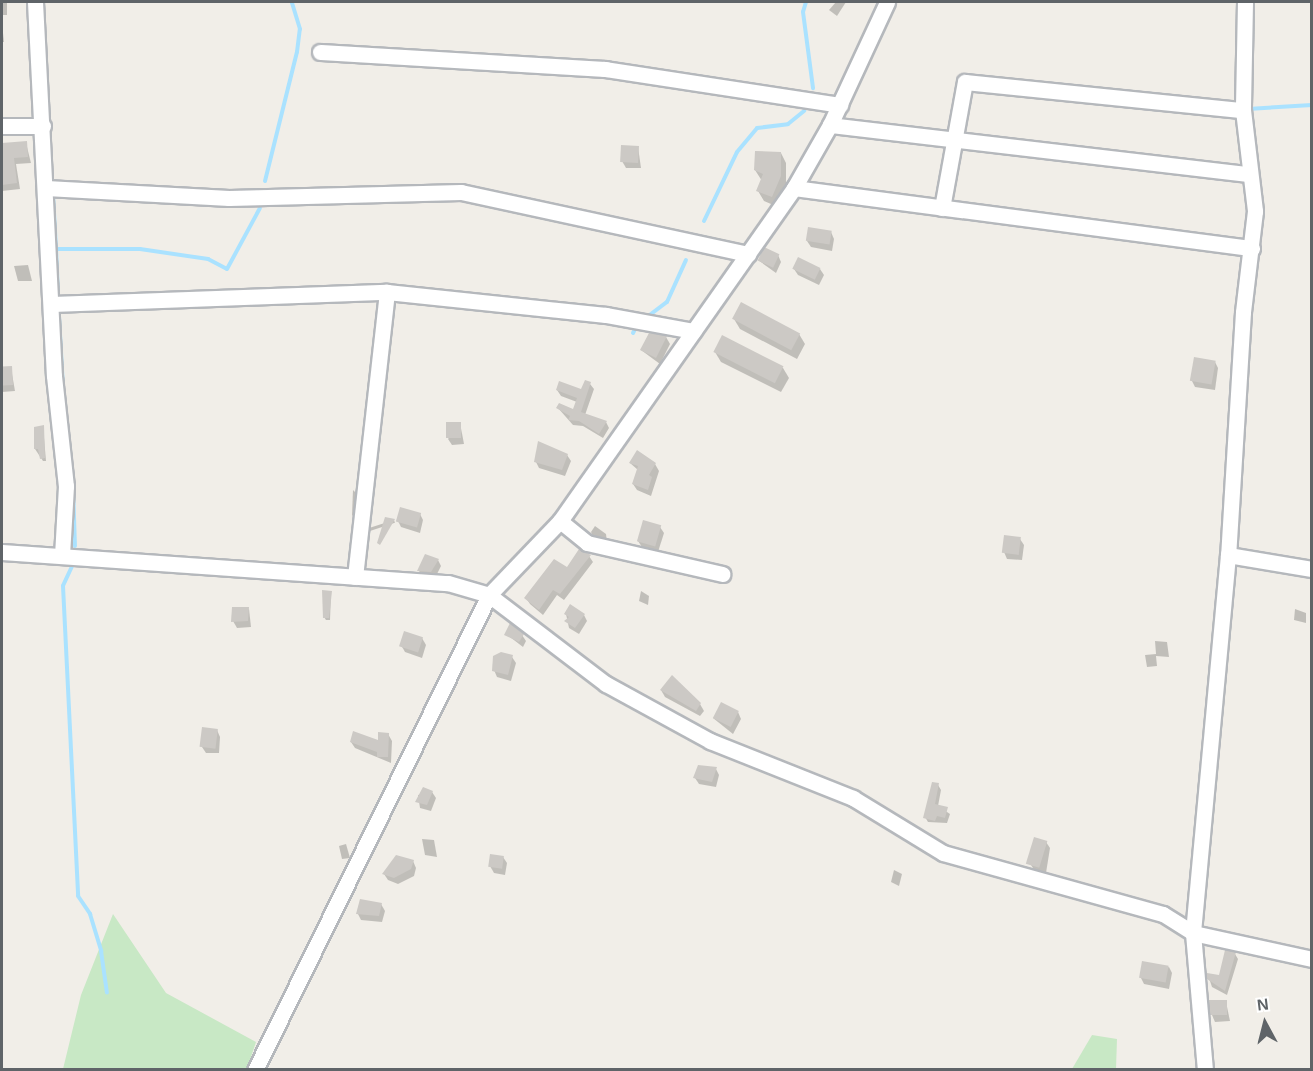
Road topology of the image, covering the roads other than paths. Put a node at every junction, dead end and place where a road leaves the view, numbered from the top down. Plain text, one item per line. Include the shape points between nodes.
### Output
1 (35, 2) edge
2 (887, 2) edge
3 (1245, 2) edge
4 (320, 52) dead end
5 (840, 105) junction
6 (1243, 110) junction
7 (830, 125) junction
8 (2, 126) edge
9 (42, 126) junction
10 (956, 140) junction
11 (1249, 174) junction
12 (46, 188) junction
13 (794, 188) junction
14 (942, 208) junction
15 (1252, 248) junction
16 (748, 254) junction
17 (387, 292) junction
18 (52, 304) junction
19 (694, 331) junction
20 (560, 520) junction
21 (2, 552) edge
22 (1228, 555) junction
23 (62, 556) junction
24 (1311, 569) edge
25 (722, 574) dead end
26 (356, 577) junction
27 (489, 595) junction
28 (1193, 933) junction
29 (1311, 959) edge
30 (255, 1070) edge
31 (1205, 1070) edge

1 - 9 street
2 - 5 street
3 - 6 street
4 - 5 street via 605,69
5 - 7 street
6 - 10 street via 972,80 962,88
6 - 11 street
7 - 10 street
7 - 13 street
8 - 9 street
9 - 12 street
10 - 11 street
10 - 14 street
11 - 15 street via 1255,211
12 - 16 street via 229,198 461,192
12 - 18 street
13 - 14 street
13 - 16 street
14 - 15 street
15 - 22 street via 1243,312
16 - 19 street
17 - 18 street
17 - 19 street via 606,315
17 - 26 street
18 - 23 street via 54,376 66,486
19 - 20 street
20 - 25 street via 587,543
20 - 27 street
21 - 23 street
22 - 24 street
22 - 28 street
23 - 26 street
26 - 27 street via 448,583
27 - 28 street via 606,684 710,741 853,798 943,853 1163,914
27 - 30 street
28 - 29 street
28 - 31 street

